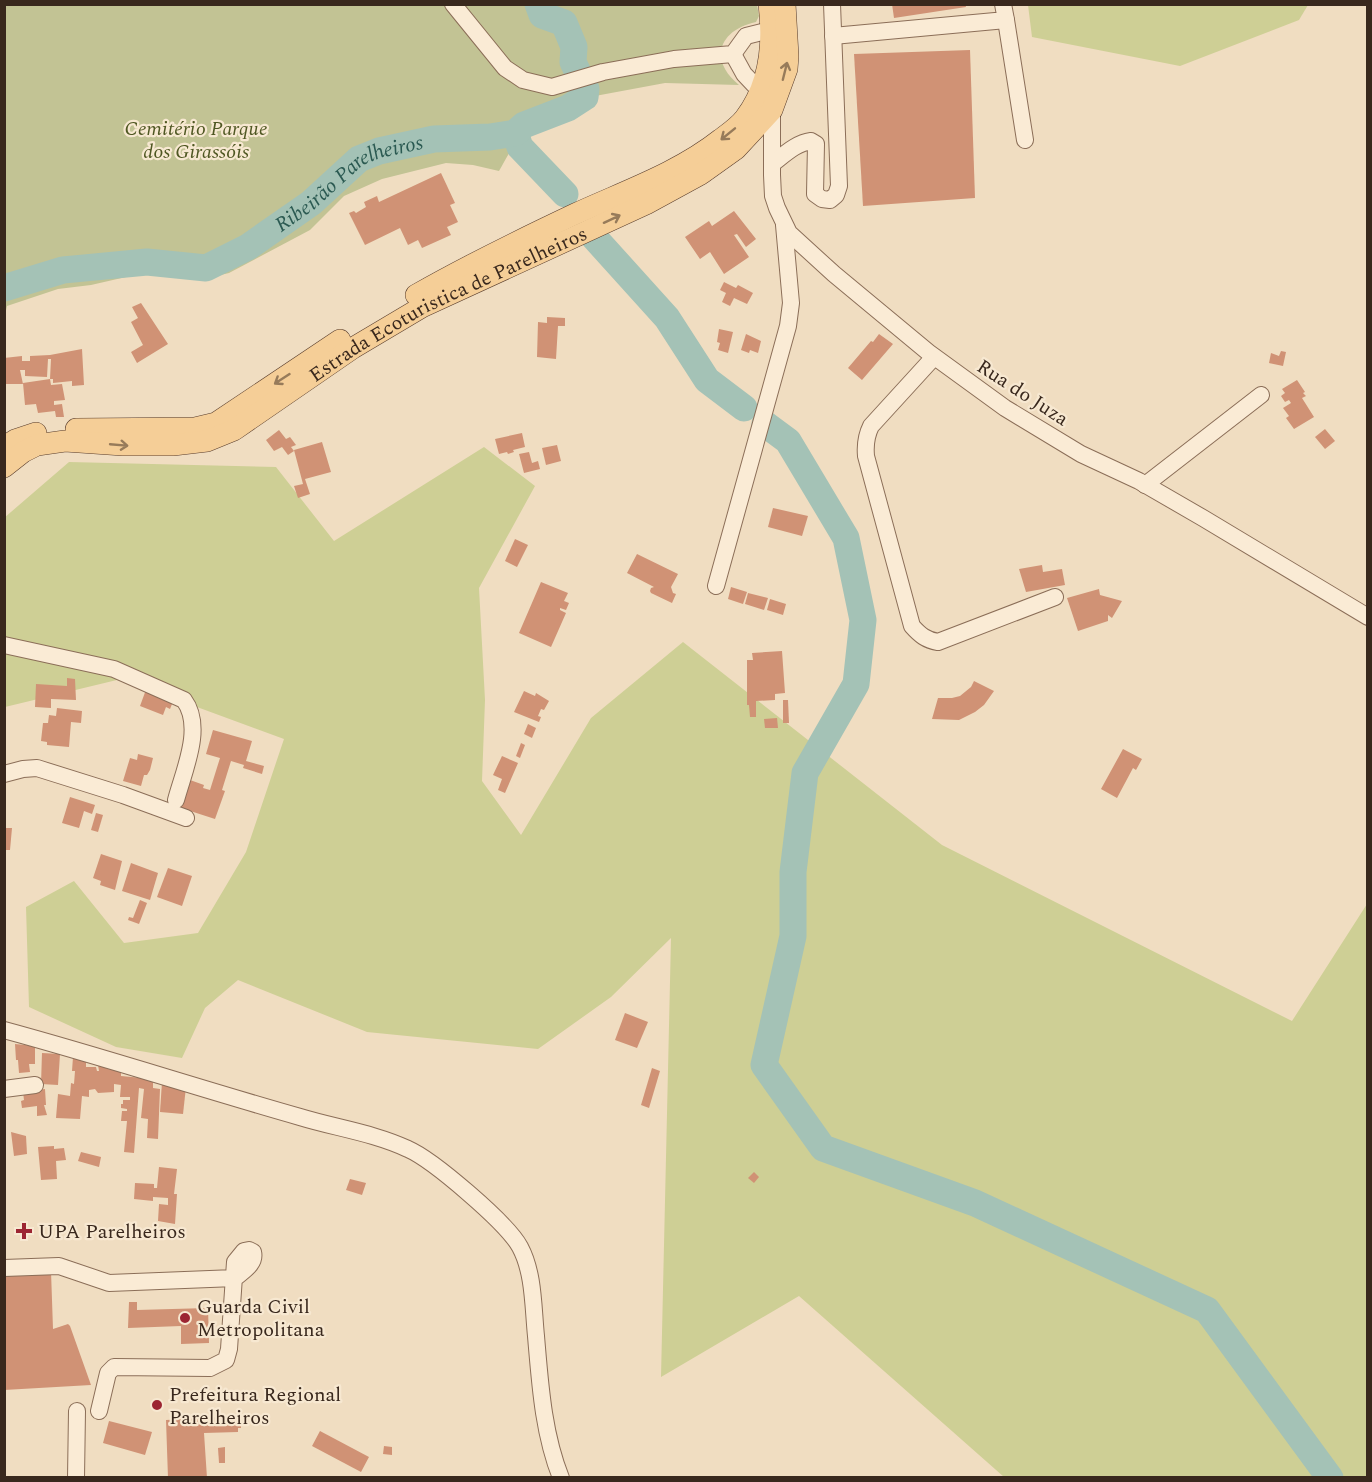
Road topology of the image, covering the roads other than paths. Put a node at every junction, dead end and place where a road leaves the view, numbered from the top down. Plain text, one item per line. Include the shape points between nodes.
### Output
1 (453, 4) edge
2 (769, 4) edge
3 (785, 4) edge
4 (832, 4) edge
5 (1004, 12) edge
6 (779, 30) junction
7 (833, 36) junction
8 (733, 54) junction
9 (760, 91) junction
10 (772, 110) junction
11 (1025, 140) dead end
12 (772, 164) junction
13 (784, 225) junction
14 (934, 357) junction
15 (1261, 395) dead end
16 (4, 447) edge
17 (4, 467) edge
18 (1145, 485) junction
19 (717, 586) dead end
20 (1055, 597) dead end
21 (1368, 617) edge
22 (4, 645) edge
23 (4, 774) edge
24 (176, 800) dead end
25 (186, 818) dead end
26 (4, 1030) edge
27 (35, 1085) dead end
28 (4, 1089) edge
29 (4, 1268) edge
30 (77, 1411) dead end
31 (99, 1411) dead end
32 (76, 1478) edge
33 (561, 1478) edge

1 - 8 street via 505,68 523,80 552,87 603,72 674,59
2 - 6 main road, Estrada Ecoturistica de Parelheiros
3 - 6 main road, Estrada Ecoturistica de Parelheiros
4 - 7 street
5 - 7 street
5 - 11 street
6 - 8 street via 746,36
6 - 9 main road, Estrada Ecoturistica de Parelheiros
10 -> 6 main road, Estrada Ecoturistica de Parelheiros via 787,69
7 - 12 street via 839,186 836,195 830,200 815,194 817,153 816,144 811,141 793,147
8 - 9 street
9 - 10 main road
9 -> 16 main road, Estrada Ecoturistica de Parelheiros via 743,121 696,158 427,289 216,423 195,428 50,429
10 - 12 street, Rua do Juza
17 -> 10 main road, Estrada Ecoturistica de Parelheiros via 37,445 65,441 173,446 207,441 234,430 353,348 422,307 646,204 701,174 736,149
12 - 13 street, Rua do Juza via 773,196
13 - 14 street, Rua do Juza via 816,259
13 - 19 street via 791,303 788,326
14 - 18 street, Rua do Juza via 1048,435
14 - 20 street via 871,426 865,447 912,626 920,635 938,642
15 - 18 street
18 - 21 street, Rua do Juza
22 - 24 street via 114,669 184,700 191,709 194,733
23 - 25 street via 37,768
26 - 33 street via 386,1140 426,1159 520,1246 529,1277 547,1430
27 - 28 street
29 - 31 street via 59,1266 109,1283 235,1278 226,1360 210,1368 114,1367 108,1373
30 - 32 street

